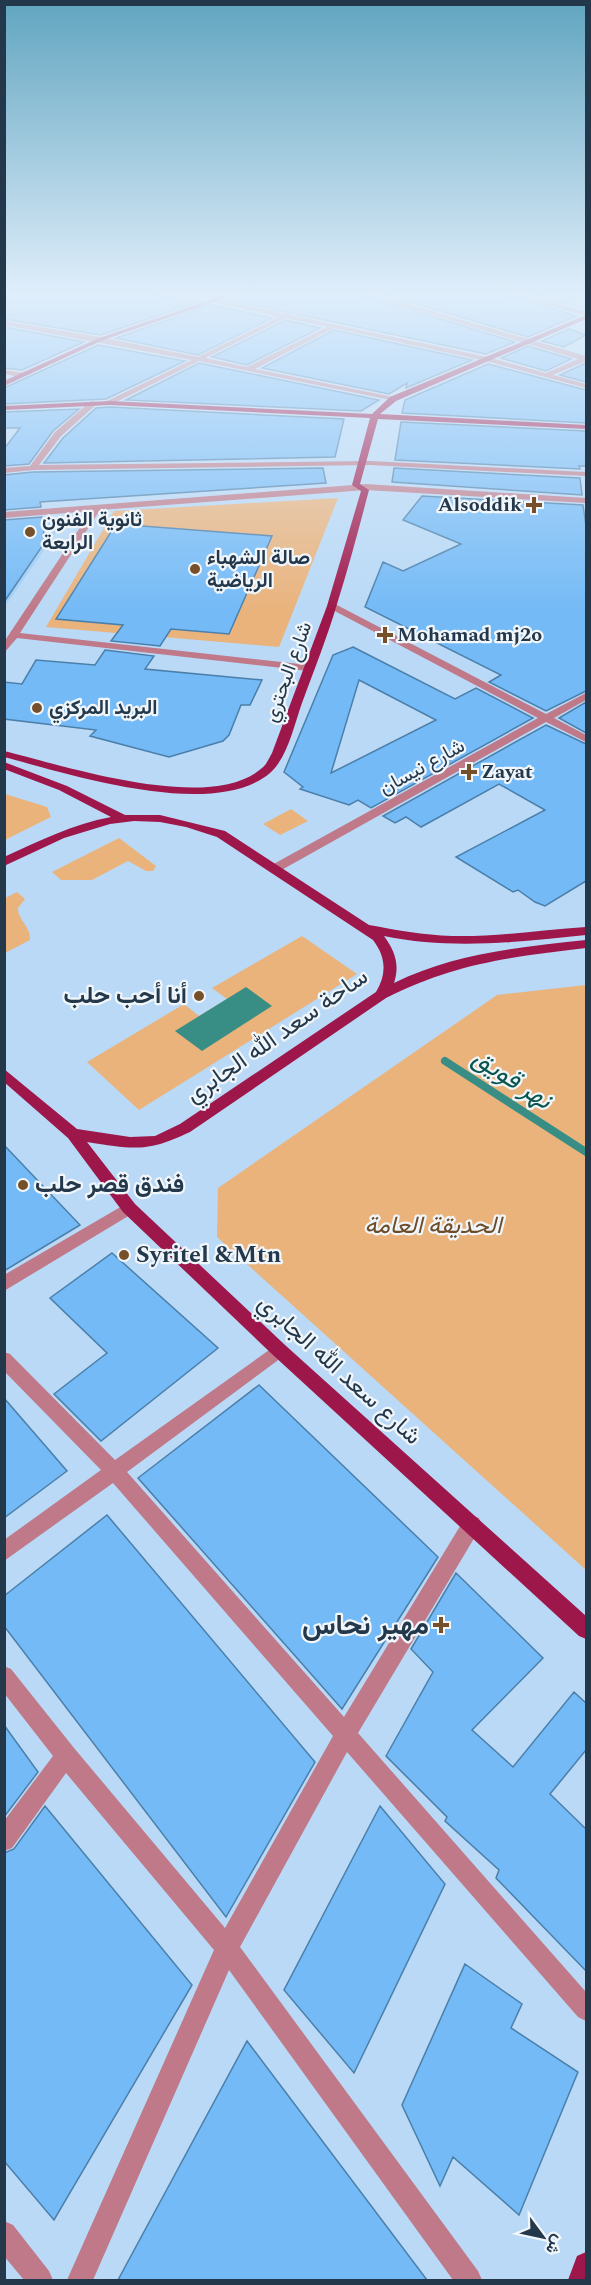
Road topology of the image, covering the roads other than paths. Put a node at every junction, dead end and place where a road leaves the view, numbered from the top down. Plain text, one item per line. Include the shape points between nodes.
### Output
1 (120, 399) edge
2 (393, 399) edge
3 (94, 403) junction
4 (110, 404) junction
5 (6, 407) edge
6 (374, 416) junction
7 (586, 427) edge
8 (361, 463) junction
9 (33, 468) junction
10 (4, 471) edge
11 (586, 474) edge
12 (362, 489) junction
13 (586, 501) edge
14 (98, 507) junction
15 (586, 511) edge
16 (4, 516) edge
17 (332, 606) junction
18 (15, 635) junction
19 (4, 650) edge
20 (309, 668) junction
21 (586, 696) edge
22 (548, 718) junction
23 (586, 739) edge
24 (4, 754) edge
25 (4, 765) edge
26 (121, 817) junction
27 (4, 862) edge
28 (273, 869) junction
29 (366, 928) junction
30 (586, 931) edge
31 (586, 944) edge
32 (381, 995) junction
33 (4, 1074) edge
34 (73, 1134) junction
35 (129, 1208) junction
36 (4, 1284) edge
37 (279, 1350) junction
38 (4, 1359) edge
39 (114, 1470) junction
40 (472, 1524) junction
41 (4, 1552) edge
42 (586, 1629) edge
43 (4, 1676) edge
44 (346, 1733) junction
45 (66, 1756) junction
46 (4, 1840) edge
47 (227, 1948) junction
48 (586, 2009) edge
49 (4, 2234) edge
50 (586, 2265) edge
51 (40, 2280) edge
52 (80, 2280) edge
53 (470, 2280) edge
54 (580, 2280) edge

1 - 4 street
2 - 6 main road
3 - 4 main road
3 - 5 main road
3 - 9 street via 58,434
4 - 6 main road
6 - 7 main road
6 - 8 main road, شارع البحتري
8 - 9 street
8 - 11 street
8 - 12 main road, شارع البحتري via 356,485
9 - 10 street
12 - 13 street
12 - 14 street
12 - 15 street via 566,503
12 - 17 main road, شارع البحتري
14 - 16 street
14 - 18 street
17 - 20 main road, شارع البحتري
17 - 22 street
18 - 19 street
18 - 20 street
20 - 24 main road, شارع البحتري via 278,753 264,772 214,791 156,789
21 - 22 street, شارع نيسان
22 - 23 street
22 - 28 street, شارع نيسان
25 - 26 main road
26 - 27 main road, ساحة سعد الله الجابري via 75,829
26 - 28 main road, ساحة سعد الله الجابري via 147,816 196,825 221,834
28 - 29 main road, ساحة سعد الله الجابري
29 - 30 main road via 415,938 466,942
29 - 32 main road, ساحة سعد الله الجابري via 386,948 391,959 392,972
31 - 32 main road via 459,961 412,977
32 - 34 main road, ساحة سعد الله الجابري via 185,1128 157,1141 130,1143
33 - 34 main road
34 - 35 main road, شارع سعد الله الجابري
35 - 36 street
35 - 37 main road, شارع سعد الله الجابري
37 - 39 street
37 - 40 main road, شارع سعد الله الجابري
38 - 39 street
39 - 41 street
39 - 44 street
40 - 42 main road, شارع سعد الله الجابري
40 - 44 street
43 - 45 street
44 - 47 street
44 - 48 street
45 - 46 street
45 - 47 street
47 - 52 street
47 - 53 street
49 - 51 street
50 - 54 main road

